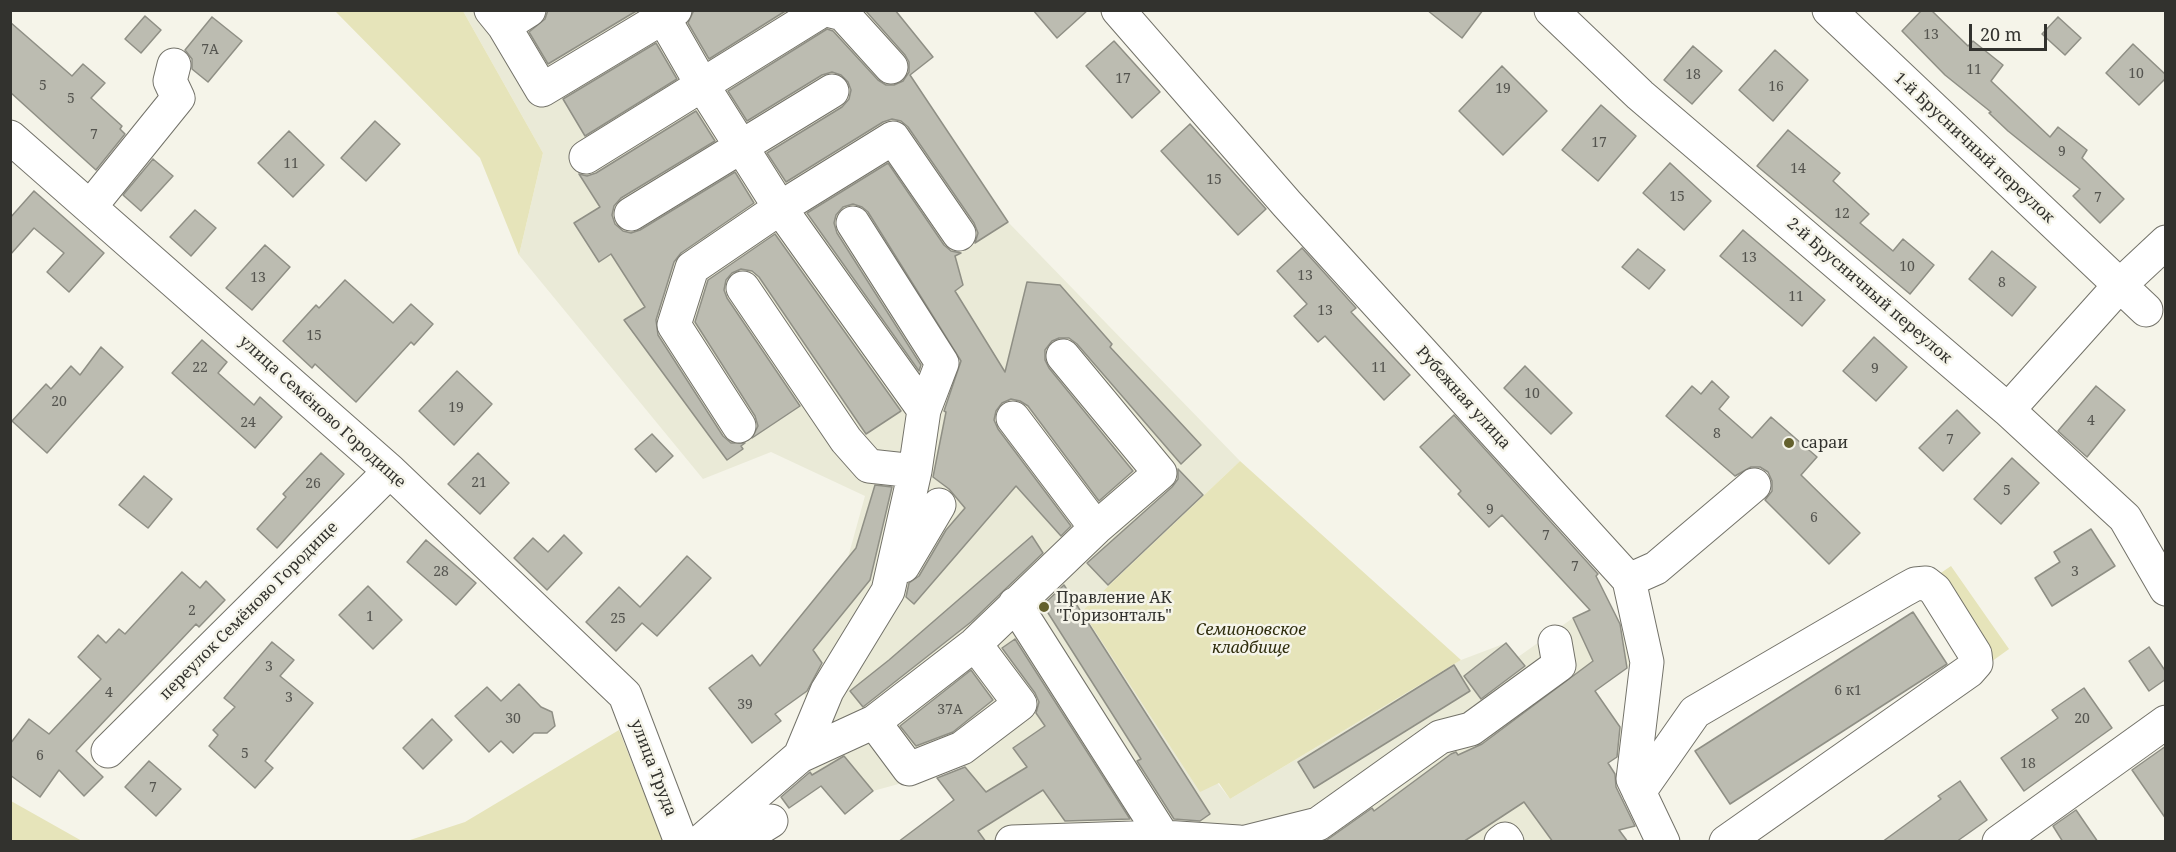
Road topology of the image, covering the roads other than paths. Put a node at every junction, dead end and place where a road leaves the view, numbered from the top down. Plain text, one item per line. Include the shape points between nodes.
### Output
1 (825, 10) edge
2 (1118, 10) edge
3 (1551, 10) edge
4 (1829, 10) edge
5 (666, 12) edge
6 (508, 16) edge
7 (174, 65) dead end
8 (891, 67) dead end
9 (701, 83) junction
10 (832, 91) dead end
11 (10, 137) edge
12 (740, 146) junction
13 (586, 158) dead end
14 (90, 207) junction
15 (780, 208) junction
16 (631, 214) dead end
17 (853, 223) dead end
18 (959, 234) dead end
19 (2166, 242) edge
20 (2120, 285) junction
21 (743, 288) dead end
22 (2146, 310) dead end
23 (1063, 357) dead end
24 (924, 410) junction
25 (2008, 410) junction
26 (1013, 418) dead end
27 (739, 426) dead end
28 (390, 471) junction
29 (915, 471) junction
30 (1754, 485) dead end
31 (939, 506) dead end
32 (1096, 528) junction
33 (2163, 576) edge
34 (1629, 580) junction
35 (888, 591) junction
36 (1015, 604) junction
37 (1555, 642) dead end
38 (975, 644) junction
39 (625, 695) joint
40 (874, 722) junction
41 (2166, 722) edge
42 (108, 751) dead end
43 (800, 756) junction
44 (1639, 792) junction
45 (771, 821) dead end
46 (1323, 833) edge
47 (1163, 837) junction
48 (681, 842) edge
49 (700, 842) edge
50 (737, 842) edge
51 (1012, 842) edge
52 (1239, 842) edge
53 (1246, 842) edge
54 (1501, 842) edge
55 (1507, 842) edge
56 (1663, 842) edge
57 (1726, 842) edge
58 (1999, 842) edge

1 - 8 street via 843,14
1 - 9 street
2 - 34 street, Рубежная улица via 1287,204
3 - 25 street, 2-й Брусничный переулок via 1640,95
4 - 20 street, 1-й Брусничный переулок
5 - 6 street via 542,90
5 - 9 street
7 - 14 street via 170,81 178,98
9 - 12 street
9 - 13 street
10 - 12 street
11 - 14 street, улица Семёново Городище
12 - 15 street
12 - 16 street
14 - 28 street, улица Семёново Городище
15 - 18 street via 893,138
15 - 24 street
15 - 27 street via 692,268 674,325
17 - 24 street via 942,363
19 - 20 street
20 - 22 street, 1-й Брусничный переулок
20 - 25 street
21 - 29 street via 846,440 869,466
23 - 32 street via 1160,473
24 - 29 street
25 - 33 street, 2-й Брусничный переулок via 2125,518
26 - 32 street
28 - 39 street, улица Семёново Городище
28 - 42 street, переулок Семёново Городище
29 - 35 street
30 - 34 street via 1656,568
31 - 35 street
32 - 36 street
34 - 44 street, Рубежная улица via 1647,662 1633,780
35 - 43 street via 827,691
36 - 38 street
36 - 47 street
37 - 46 street via 1559,664 1471,729 1440,737
38 - 40 street
38 - 40 street via 1020,704 962,748 909,769
39 - 48 street, улица Труда
40 - 43 street
41 - 58 street
43 - 49 street
44 - 56 street, Рубежная улица
44 - 57 street via 1695,712 1915,584 1926,583 1935,590 1975,654 1976,663
45 - 50 street
46 - 53 street
47 - 51 street
47 - 52 street
54 - 55 street

